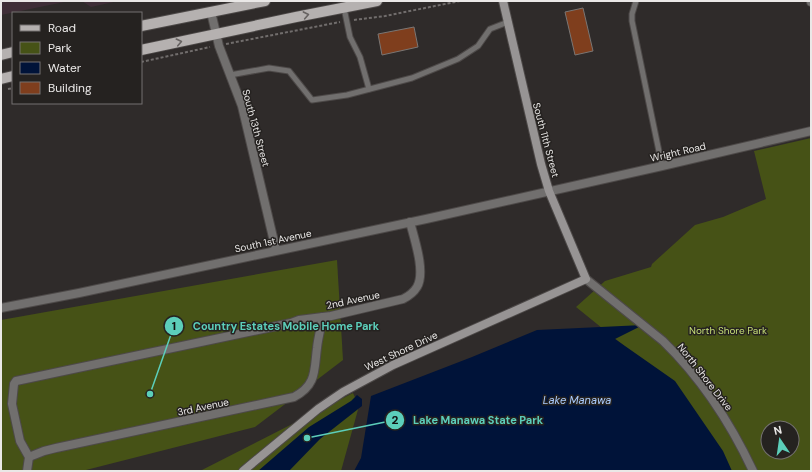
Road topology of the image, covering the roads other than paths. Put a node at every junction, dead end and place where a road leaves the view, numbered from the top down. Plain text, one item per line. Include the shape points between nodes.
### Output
1 (265, 1) edge
2 (377, 1) edge
3 (504, 1) edge
4 (636, 1) edge
5 (344, 8) junction
6 (211, 12) junction
7 (508, 22) junction
8 (142, 26) edge
9 (216, 34) junction
10 (142, 50) edge
11 (12, 52) edge
12 (1, 55) edge
13 (230, 75) junction
14 (12, 76) edge
15 (1, 78) edge
16 (368, 89) junction
17 (811, 131) edge
18 (662, 166) junction
19 (549, 191) junction
20 (410, 222) junction
21 (276, 250) junction
22 (586, 279) junction
23 (1, 308) edge
24 (323, 317) junction
25 (29, 457) junction
26 (27, 471) edge
27 (243, 471) edge
28 (753, 471) edge

1 - 6 main road
2 - 5 main road
3 - 7 street, South 11th Street
4 - 18 lane via 632,21
9 -> 5 main road
5 - 16 lane via 350,37 360,57
6 - 8 main road
6 - 9 street, South 13th Street
7 - 16 lane via 490,29 478,46 458,59 412,78
7 - 19 street, South 11th Street
10 -> 9 main road
9 - 13 street, South 13th Street
11 - 12 main road
13 - 16 lane via 268,68 289,71 312,100
13 - 21 street, South 13th Street via 242,106
14 - 15 main road
17 - 18 street, Wright Road
18 - 19 street, Wright Road
19 - 20 street, South 1st Avenue
19 - 22 street, South 11th Street
20 - 21 street, South 1st Avenue
20 - 24 street, 2nd Avenue via 421,277 411,294 403,299
21 - 23 street, South 1st Avenue
22 - 27 street, West Shore Drive via 400,361 368,378 318,409
22 - 28 street, North Shore Drive via 675,352 719,411 739,442
24 - 25 street, 3rd Avenue via 314,374 310,384 294,397 56,448
24 - 25 street, 2nd Avenue via 20,379 14,384 12,404 20,441
25 - 26 street

